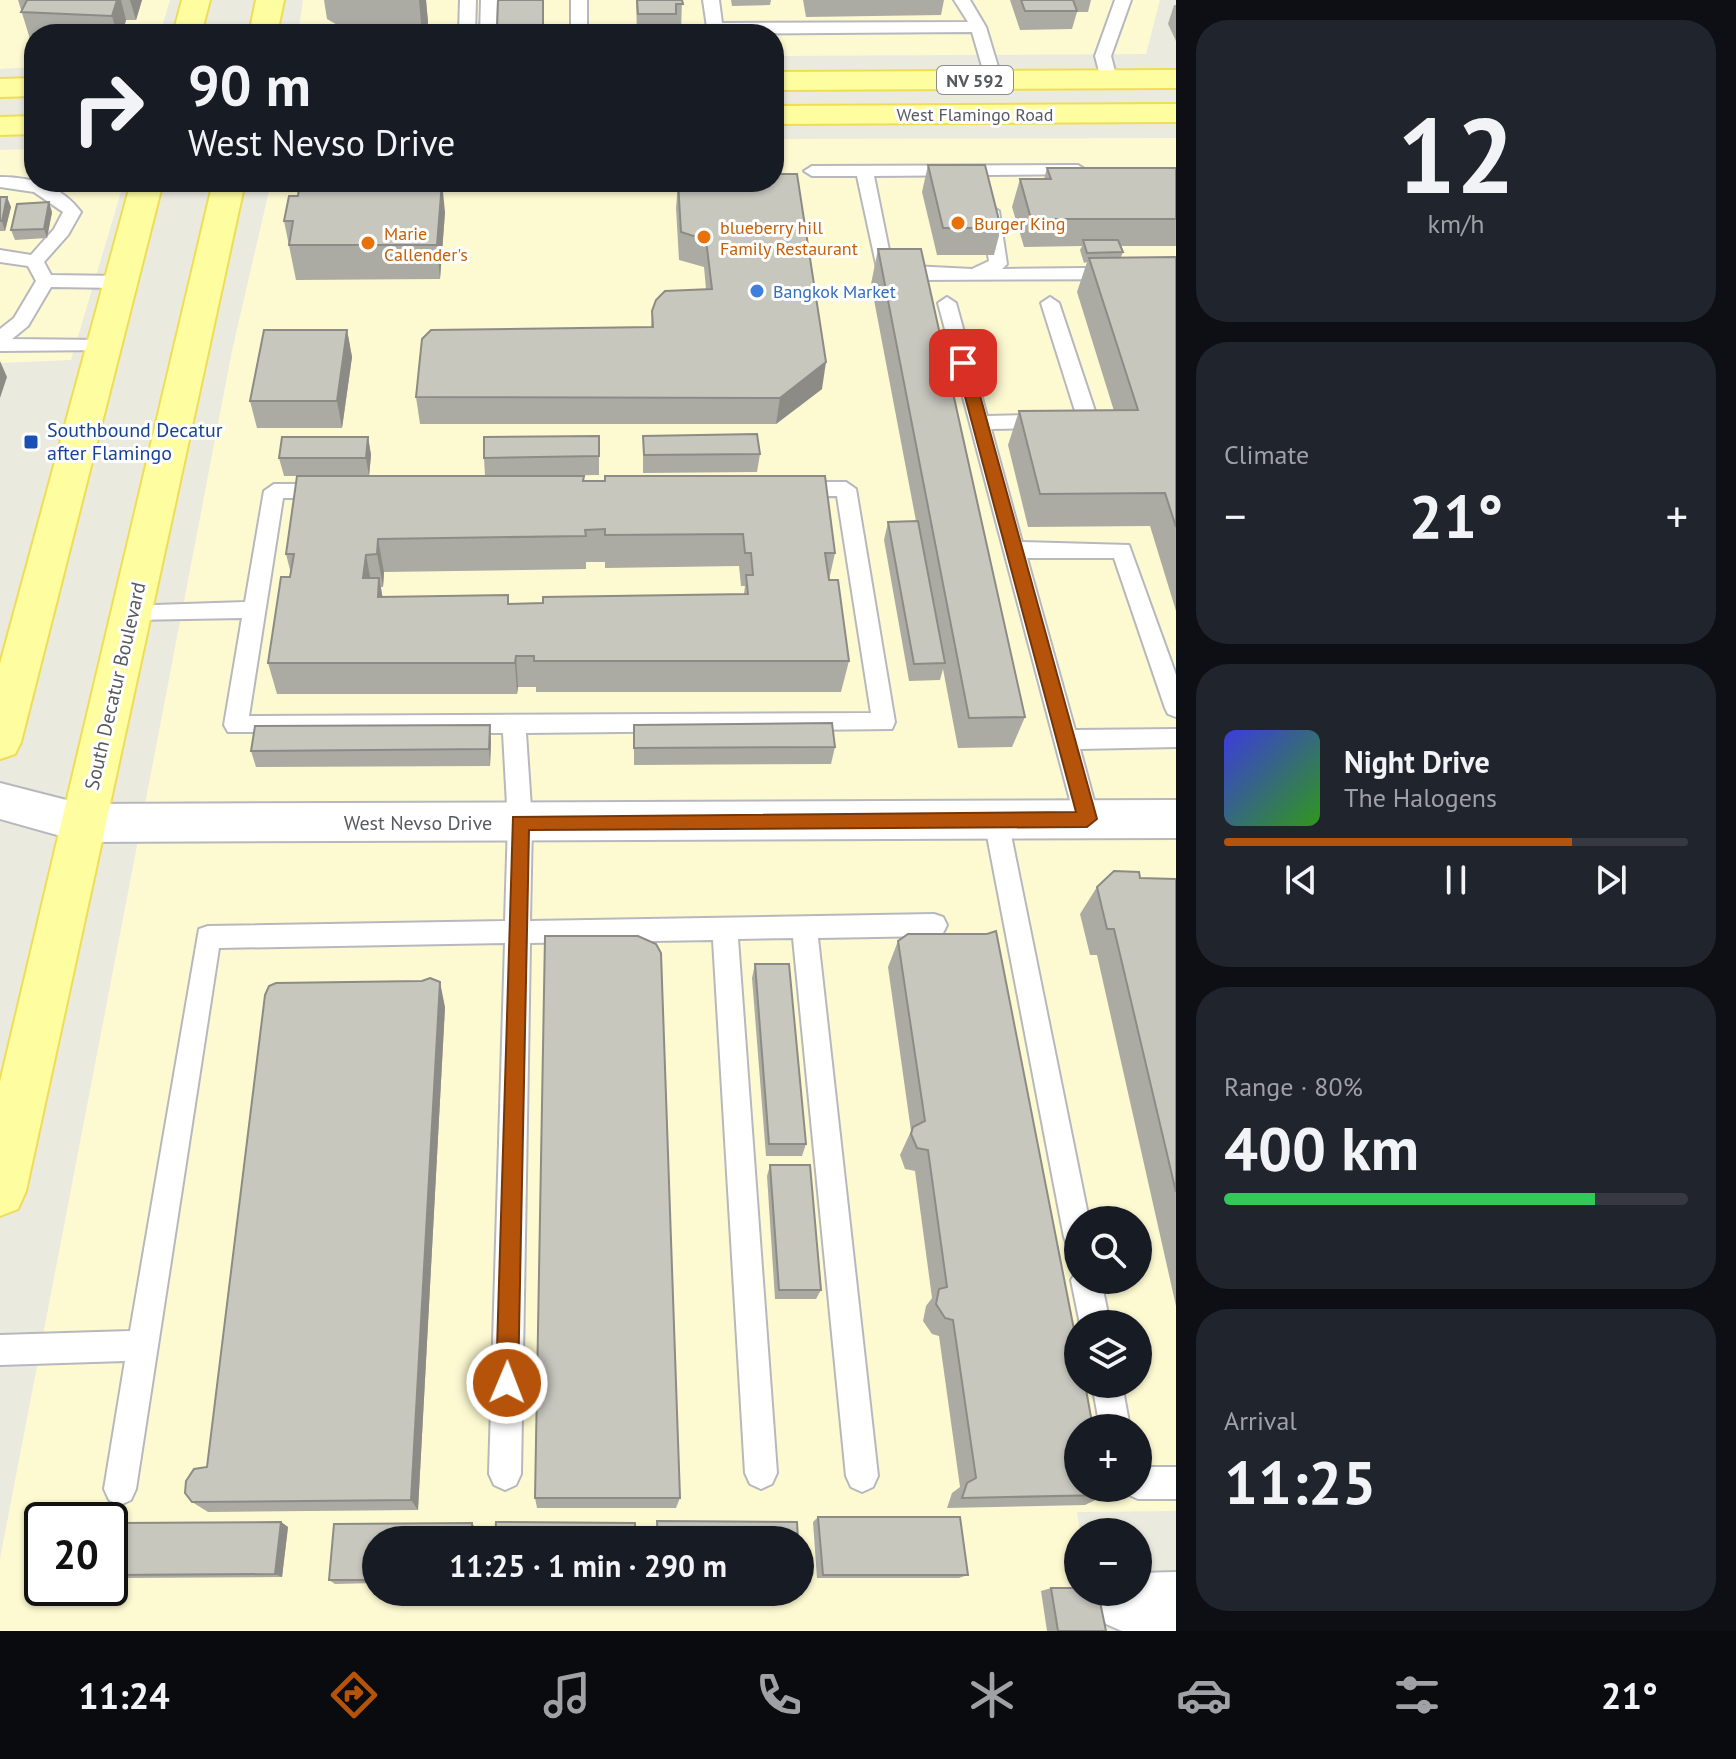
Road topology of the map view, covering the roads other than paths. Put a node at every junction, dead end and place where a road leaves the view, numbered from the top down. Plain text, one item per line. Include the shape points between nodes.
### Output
1 (196, 0) edge
2 (270, 0) edge
3 (468, 0) edge
4 (489, 0) edge
5 (579, 0) edge
6 (711, 0) edge
7 (962, 0) edge
8 (1123, 0) edge
9 (190, 24) edge
10 (265, 24) edge
11 (467, 24) edge
12 (488, 24) edge
13 (579, 24) edge
14 (714, 24) edge
15 (978, 27) junction
16 (784, 30) edge
17 (1109, 79) junction
18 (1166, 79) edge
19 (994, 80) junction
20 (784, 81) edge
21 (24, 87) edge
22 (0, 88) edge
23 (1176, 113) edge
24 (1026, 114) junction
25 (784, 115) edge
26 (804, 115) junction
27 (24, 125) edge
28 (0, 126) edge
29 (1096, 170) edge
30 (812, 171) dead end
31 (865, 171) junction
32 (1007, 171) junction
33 (0, 182) edge
34 (24, 182) edge
35 (49, 192) edge
36 (144, 192) edge
37 (227, 192) edge
38 (0, 256) edge
39 (35, 261) junction
40 (1176, 273) edge
41 (975, 275) junction
42 (45, 281) junction
43 (120, 282) junction
44 (947, 303) dead end
45 (1050, 303) dead end
46 (0, 342) edge
47 (103, 346) junction
48 (980, 423) junction
49 (1014, 550) junction
50 (254, 610) junction
51 (133, 612) junction
52 (1176, 708) edge
53 (514, 724) junction
54 (1176, 738) edge
55 (1066, 740) junction
56 (0, 742) edge
57 (0, 801) edge
58 (1087, 819) junction
59 (1176, 819) edge
60 (996, 820) junction
61 (82, 823) junction
62 (520, 823) junction
63 (934, 925) dead end
64 (804, 927) junction
65 (725, 928) junction
66 (517, 930) junction
67 (0, 1191) edge
68 (1072, 1206) edge
69 (144, 1345) junction
70 (0, 1350) edge
71 (761, 1473) dead end
72 (505, 1474) dead end
73 (862, 1476) dead end
74 (1152, 1483) edge
75 (1176, 1483) edge
76 (120, 1489) dead end

1 - 9 main road
2 - 10 main road
3 - 11 lane
4 - 12 lane
5 - 13 lane
6 - 14 lane
7 - 15 lane
8 - 17 lane via 1103,56
15 - 16 lane
15 - 19 lane
17 - 18 main road, West Flamingo Road / NV 592
17 - 19 main road, West Flamingo Road / NV 592
18 - 24 main road via 1100,96 1032,101
19 - 20 main road, West Flamingo Road / NV 592
19 - 26 main road via 964,97 852,98
21 - 22 main road
23 - 24 main road, West Flamingo Road / NV 592
24 - 26 main road, West Flamingo Road / NV 592
25 - 26 main road, West Flamingo Road / NV 592
27 - 28 main road
29 - 32 lane
30 - 31 lane
31 - 32 lane
31 - 41 lane via 884,269
32 - 41 lane via 986,191 998,264
33 - 34 lane
35 - 39 lane via 61,197 72,212
36 - 43 main road
37 - 51 main road, South Decatur Boulevard
38 - 39 lane
39 - 42 lane
40 - 41 lane
42 - 43 lane
42 - 46 lane via 21,322
43 - 47 main road
44 - 48 lane
45 - 48 lane via 1088,420
46 - 47 lane
47 - 56 main road
48 - 49 lane
49 - 52 lane via 1122,550
49 - 55 lane
50 - 51 lane
50 - 53 lane via 236,725
50 - 53 lane via 274,491 846,489 884,722
51 - 61 main road, South Decatur Boulevard
53 - 62 lane
54 - 55 lane
55 - 58 lane
57 - 61 street, West Nevso Drive
58 - 59 street, West Nevso Drive
58 - 60 street, West Nevso Drive
60 - 62 street, West Nevso Drive
60 - 68 lane
61 - 62 street, West Nevso Drive
61 - 67 main road, South Decatur Boulevard
62 - 66 lane
63 - 64 lane
64 - 65 lane
64 - 73 lane
65 - 66 lane
65 - 71 lane
66 - 69 lane via 208,937
66 - 72 lane
69 - 70 lane
69 - 76 lane
74 - 75 lane

